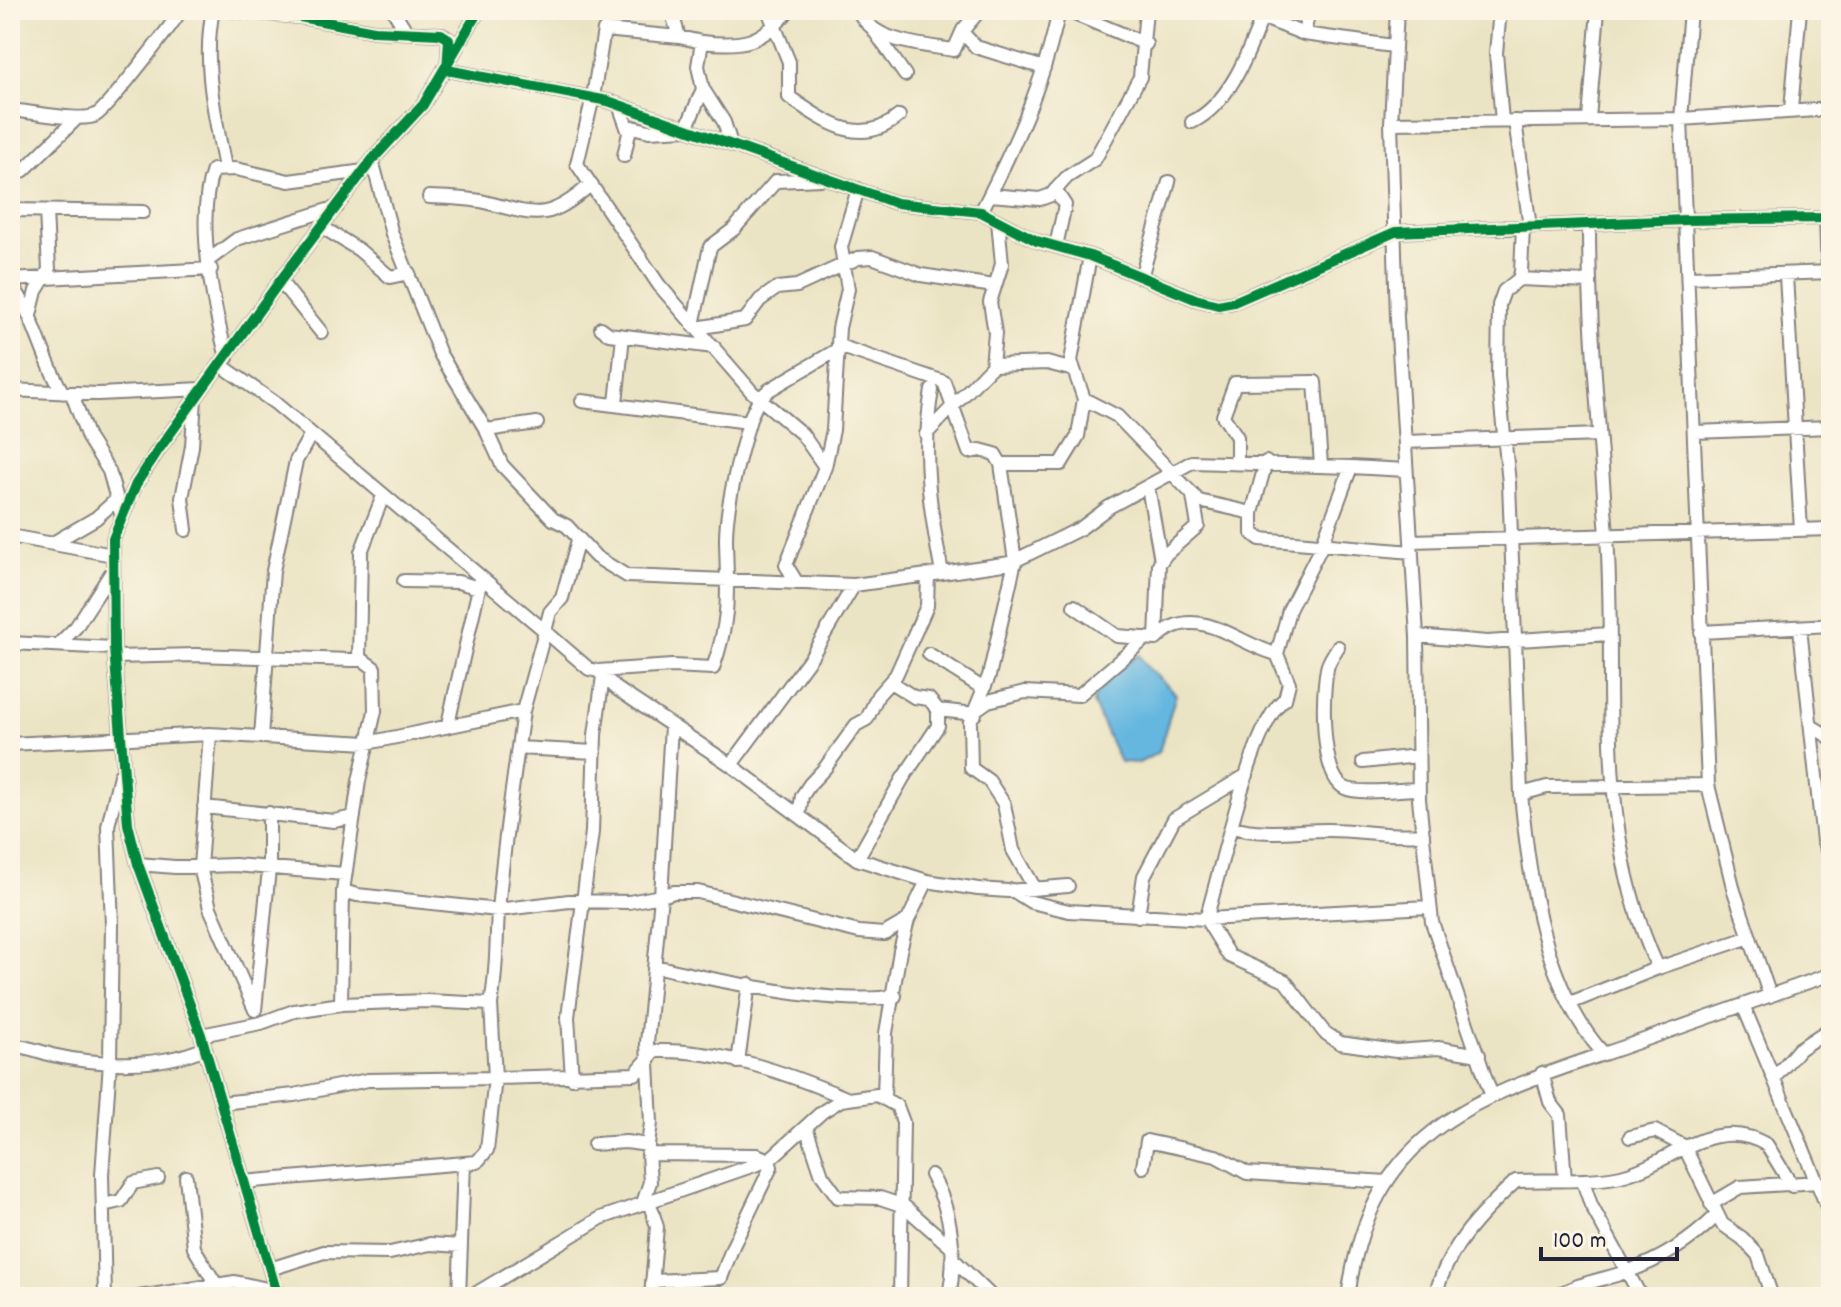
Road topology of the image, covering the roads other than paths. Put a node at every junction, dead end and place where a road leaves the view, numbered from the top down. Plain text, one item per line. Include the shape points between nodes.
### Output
1 (181, 10) edge
2 (213, 10) edge
3 (227, 10) edge
4 (393, 10) edge
5 (479, 10) edge
6 (671, 10) edge
7 (768, 10) edge
8 (789, 10) edge
9 (858, 10) edge
10 (980, 10) edge
11 (1062, 10) edge
12 (1146, 10) edge
13 (1244, 10) edge
14 (1309, 10) edge
15 (1397, 10) edge
16 (1500, 10) edge
17 (1598, 10) edge
18 (1690, 10) edge
19 (1800, 10) edge
20 (1261, 20) junction
21 (774, 27) junction
22 (872, 28) junction
23 (406, 31) junction
24 (962, 32) junction
25 (1304, 34) junction
26 (679, 37) junction
27 (702, 42) junction
28 (1146, 44) junction
29 (1393, 46) junction
30 (1044, 68) junction
31 (447, 70) junction
32 (905, 75) dead end
33 (703, 89) junction
34 (593, 97) junction
35 (619, 105) junction
36 (1791, 109) junction
37 (1831, 109) edge
38 (10, 110) edge
39 (899, 116) dead end
40 (76, 119) junction
41 (1589, 119) junction
42 (1681, 119) junction
43 (1508, 121) junction
44 (1192, 122) dead end
45 (1391, 123) junction
46 (628, 126) junction
47 (686, 129) junction
48 (731, 144) junction
49 (624, 156) dead end
50 (368, 166) junction
51 (225, 168) junction
52 (10, 178) edge
53 (828, 179) junction
54 (1169, 182) dead end
55 (590, 185) junction
56 (858, 189) junction
57 (1055, 190) junction
58 (990, 195) junction
59 (429, 197) dead end
60 (337, 207) junction
61 (10, 210) edge
62 (46, 211) junction
63 (143, 212) dead end
64 (981, 212) junction
65 (1828, 218) edge
66 (1686, 220) junction
67 (998, 221) junction
68 (1589, 226) junction
69 (322, 227) junction
70 (1527, 227) junction
71 (1395, 232) junction
72 (1056, 246) junction
73 (1090, 256) junction
74 (210, 264) junction
75 (844, 265) junction
76 (1829, 272) edge
77 (409, 273) junction
78 (1786, 276) junction
79 (1141, 277) junction
80 (1689, 277) junction
81 (45, 279) junction
82 (1519, 279) junction
83 (10, 281) edge
84 (280, 281) junction
85 (1589, 282) junction
86 (994, 286) junction
87 (30, 317) junction
88 (695, 327) junction
89 (601, 328) dead end
90 (321, 332) dead end
91 (623, 336) junction
92 (714, 347) junction
93 (839, 349) junction
94 (224, 361) junction
95 (992, 365) junction
96 (1074, 370) junction
97 (10, 390) edge
98 (932, 390) dead end
99 (67, 393) junction
100 (199, 394) junction
101 (759, 399) junction
102 (1084, 399) junction
103 (582, 401) dead end
104 (616, 403) junction
105 (952, 406) junction
106 (749, 422) junction
107 (537, 423) dead end
108 (1831, 427) edge
109 (1795, 428) junction
110 (486, 430) junction
111 (1694, 432) junction
112 (311, 434) junction
113 (926, 434) junction
114 (1599, 435) junction
115 (1504, 441) junction
116 (1405, 442) junction
117 (1237, 461) junction
118 (1266, 462) junction
119 (1001, 464) junction
120 (1321, 465) junction
121 (825, 467) junction
122 (1351, 467) junction
123 (1406, 470) junction
124 (1172, 473) junction
125 (1148, 487) junction
126 (1193, 495) junction
127 (383, 496) junction
128 (115, 501) junction
129 (1252, 513) junction
130 (121, 514) junction
131 (1831, 529) edge
132 (186, 530) dead end
133 (1801, 530) junction
134 (1697, 532) junction
135 (10, 536) edge
136 (1509, 538) junction
137 (1607, 538) junction
138 (578, 540) junction
139 (53, 543) junction
140 (1322, 545) junction
141 (1412, 546) junction
142 (113, 555) junction
143 (1161, 560) junction
144 (1015, 561) junction
145 (112, 571) junction
146 (942, 573) junction
147 (928, 575) junction
148 (404, 581) dead end
149 (730, 582) junction
150 (480, 583) junction
151 (797, 583) junction
152 (854, 585) junction
153 (1074, 606) dead end
154 (1831, 625) edge
155 (1800, 628) junction
156 (545, 631) junction
157 (1701, 632) junction
158 (1609, 634) junction
159 (1417, 636) junction
160 (1151, 638) junction
161 (1513, 640) junction
162 (10, 643) edge
163 (59, 644) junction
164 (1338, 647) dead end
165 (114, 653) junction
166 (929, 654) dead end
167 (1277, 654) junction
168 (269, 657) junction
169 (359, 660) junction
170 (638, 670) junction
171 (601, 674) junction
172 (890, 682) junction
173 (984, 689) junction
174 (632, 699) junction
175 (938, 710) junction
176 (523, 711) junction
177 (976, 711) junction
178 (448, 724) junction
179 (671, 726) junction
180 (1813, 727) junction
181 (210, 734) junction
182 (261, 737) junction
183 (1831, 738) edge
184 (124, 741) junction
185 (367, 743) junction
186 (10, 744) edge
187 (518, 748) junction
188 (595, 752) junction
189 (1418, 756) junction
190 (1363, 762) dead end
191 (731, 765) junction
192 (122, 768) junction
193 (1247, 775) junction
194 (1708, 785) junction
195 (1612, 788) junction
196 (1419, 789) junction
197 (1521, 794) junction
198 (204, 807) junction
199 (269, 813) junction
200 (799, 816) junction
201 (354, 817) junction
202 (1233, 827) junction
203 (1423, 834) junction
204 (857, 859) junction
205 (1831, 859) edge
206 (138, 864) junction
207 (200, 867) junction
208 (269, 869) junction
209 (344, 874) junction
210 (927, 881) junction
211 (1068, 886) dead end
212 (1034, 887) junction
213 (1012, 890) junction
214 (343, 891) junction
215 (661, 896) junction
216 (582, 901) junction
217 (1429, 907) junction
218 (498, 910) junction
219 (1138, 916) junction
220 (1206, 919) junction
221 (908, 920) junction
222 (884, 934) junction
223 (1750, 937) junction
224 (900, 951) junction
225 (655, 966) junction
226 (1658, 968) junction
227 (1831, 974) edge
228 (749, 984) junction
229 (895, 996) junction
230 (1770, 996) junction
231 (1570, 1003) junction
232 (341, 1004) junction
233 (491, 1004) junction
234 (1743, 1005) junction
235 (255, 1010) junction
236 (252, 1024) junction
237 (1831, 1028) edge
238 (203, 1041) junction
239 (10, 1045) edge
240 (1603, 1053) junction
241 (1479, 1055) junction
242 (110, 1062) junction
243 (647, 1062) junction
244 (738, 1062) junction
245 (1542, 1073) junction
246 (1775, 1077) junction
247 (495, 1078) junction
248 (572, 1078) junction
249 (1491, 1094) junction
250 (884, 1097) junction
251 (846, 1098) junction
252 (221, 1103) junction
253 (806, 1127) junction
254 (1630, 1137) dead end
255 (594, 1144) dead end
256 (1684, 1146) junction
257 (648, 1150) junction
258 (769, 1160) junction
259 (464, 1163) junction
260 (1143, 1167) dead end
261 (931, 1175) dead end
262 (186, 1177) dead end
263 (158, 1178) dead end
264 (1565, 1180) junction
265 (1583, 1181) junction
266 (243, 1182) junction
267 (1387, 1182) junction
268 (1818, 1182) junction
269 (1792, 1186) junction
270 (646, 1202) junction
271 (103, 1205) junction
272 (904, 1206) junction
273 (1714, 1209) junction
274 (1831, 1216) edge
275 (461, 1246) junction
276 (951, 1253) junction
277 (270, 1269) junction
278 (1627, 1272) junction
279 (652, 1281) junction
280 (217, 1286) junction
281 (10, 1294) edge
282 (277, 1294) edge
283 (25, 1297) edge
284 (105, 1297) edge
285 (140, 1297) edge
286 (459, 1297) edge
287 (470, 1297) edge
288 (651, 1297) edge
289 (900, 1297) edge
290 (949, 1297) edge
291 (992, 1297) edge
292 (1348, 1297) edge
293 (1435, 1297) edge
294 (1555, 1297) edge
295 (1641, 1297) edge
296 (1772, 1297) edge

1 - 40 street via 97,115
2 - 51 street via 207,36 212,111
3 - 23 street
4 - 23 street
5 - 31 street
6 - 26 street
7 - 21 street
8 - 21 street
9 - 22 street
10 - 24 street
11 - 28 street
11 - 30 street
12 - 28 street
13 - 20 street
14 - 25 street
15 - 29 street
16 - 43 street via 1496,53
17 - 41 street
18 - 42 street
19 - 36 street
20 - 25 street
20 - 44 street via 1249,55 1233,79 1206,115
21 - 27 street via 739,47
21 - 39 street via 789,62 789,97 845,131 879,128
22 - 24 street via 903,41 954,50
22 - 32 street
23 - 31 street via 435,32 449,39
24 - 30 street via 976,47
25 - 29 street
26 - 27 street
26 - 34 street via 604,30
27 - 33 street via 698,66
28 - 57 street via 1140,77 1095,159
29 - 45 street
30 - 58 street
31 - 34 street
31 - 50 street
33 - 47 street
33 - 48 street
34 - 35 street
34 - 55 street via 577,164
35 - 46 street
35 - 47 street
36 - 37 street
36 - 42 street
38 - 40 street
40 - 52 street
41 - 42 street
41 - 43 street
42 - 66 street
43 - 45 street
43 - 70 street
45 - 71 street
46 - 47 street
46 - 49 street
47 - 48 street
48 - 53 street
50 - 51 street via 289,181
50 - 60 street
50 - 77 street
51 - 74 street via 215,169 211,177
53 - 56 street
53 - 88 street via 776,181 734,229 710,247
54 - 79 street
55 - 59 street via 572,201 525,215 468,199
55 - 88 street
56 - 64 street via 920,208
56 - 75 street via 841,247
57 - 58 street via 1040,199
57 - 72 street via 1065,205
58 - 64 street
60 - 69 street
60 - 74 street via 237,239
61 - 62 street
62 - 63 street
62 - 81 street
64 - 67 street
65 - 66 street
65 - 76 street
66 - 68 street
66 - 80 street
67 - 72 street
67 - 86 street via 1002,264
68 - 70 street
68 - 85 street
69 - 77 street via 390,277
69 - 84 street
70 - 71 street
70 - 82 street
71 - 79 street via 1218,305
71 - 116 street
72 - 73 street
73 - 79 street
73 - 96 street via 1071,361
74 - 81 street
74 - 94 street
75 - 86 street via 872,257 921,275
75 - 88 street via 797,286 777,288 745,320
75 - 93 street via 848,289
76 - 78 street
77 - 110 street via 440,354
78 - 80 street
78 - 109 street
80 - 111 street
81 - 83 street
81 - 87 street
82 - 85 street
82 - 115 street via 1504,291 1499,305
83 - 87 street
84 - 90 street
84 - 94 street
85 - 114 street
86 - 95 street
87 - 99 street via 42,354
88 - 92 street
89 - 91 street
91 - 92 street
91 - 104 street
92 - 101 street
93 - 101 street
93 - 105 street via 944,382
93 - 121 street
94 - 100 street
94 - 112 street
95 - 96 street via 1047,363
95 - 105 street
96 - 102 street
97 - 99 street
98 - 113 street
99 - 100 street
99 - 128 street via 109,471
100 - 130 street
100 - 132 street via 182,498
101 - 106 street
101 - 121 street via 802,434
102 - 119 street via 1078,436 1061,464
102 - 124 street via 1117,416
103 - 104 street
104 - 106 street
105 - 113 street
105 - 119 street via 969,452 995,454
106 - 149 street via 726,536
107 - 110 street
108 - 109 street
109 - 111 street
109 - 133 street
110 - 138 street via 502,465
111 - 134 street
112 - 127 street
112 - 168 street via 296,461 273,571
113 - 146 street via 928,491
114 - 115 street
114 - 137 street
115 - 116 street
115 - 136 street
116 - 123 street
117 - 118 street
117 - 120 street via 1237,437 1223,416 1235,383 1315,382
117 - 124 street via 1192,462
118 - 120 street
118 - 129 street
119 - 144 street
120 - 122 street
121 - 151 street via 786,565
122 - 123 street
122 - 140 street
123 - 141 street
124 - 125 street
124 - 126 street
125 - 143 street
125 - 144 street
126 - 129 street via 1209,506
126 - 143 street via 1198,526
127 - 150 street
127 - 169 street via 361,552
128 - 130 street
128 - 139 street
129 - 140 street via 1252,533 1260,539
130 - 142 street
131 - 133 street
133 - 134 street
134 - 137 street
134 - 157 street
135 - 139 street
136 - 137 street
136 - 141 street
136 - 161 street
137 - 158 street
138 - 149 street via 627,576
138 - 156 street via 562,598 550,612
139 - 142 street
140 - 141 street
140 - 167 street via 1289,610
141 - 159 street
142 - 145 street
143 - 160 street
144 - 146 street
144 - 173 street
145 - 163 street
145 - 165 street
146 - 147 street
147 - 152 street
147 - 172 street via 927,606
148 - 150 street
149 - 151 street
149 - 170 street via 725,633 713,668
150 - 156 street
150 - 178 street
151 - 152 street
152 - 191 street via 811,657
153 - 160 street via 1109,633
154 - 155 street
155 - 157 street
155 - 180 street
156 - 171 street
156 - 176 street
157 - 194 street
158 - 161 street
158 - 195 street
159 - 161 street
159 - 189 street
160 - 167 street via 1201,623
160 - 177 street via 1079,695 1025,692
161 - 197 street
162 - 163 street
163 - 165 street
164 - 196 street via 1327,666 1324,702 1329,766 1336,783 1348,790
165 - 168 street
165 - 184 street
166 - 173 street
167 - 193 street via 1289,683 1285,699 1274,706
168 - 169 street
168 - 182 street
169 - 185 street via 374,668 375,711
170 - 171 street
170 - 174 street via 631,679
171 - 174 street
171 - 188 street
172 - 175 street via 914,697 929,699
172 - 200 street via 867,719 856,725 810,784
173 - 177 street
174 - 179 street
175 - 177 street
175 - 204 street via 933,736
176 - 178 street
176 - 187 street
177 - 212 street via 968,737 971,768 989,781 1004,804 1013,850
178 - 185 street
179 - 191 street
179 - 215 street
180 - 183 street
180 - 205 street via 1823,841
181 - 182 street
181 - 184 street
181 - 198 street
182 - 185 street
184 - 186 street
184 - 192 street
185 - 201 street
187 - 188 street
187 - 218 street
188 - 216 street
189 - 190 street
189 - 196 street
191 - 200 street
192 - 206 street
192 - 242 street via 108,826
193 - 202 street
193 - 219 street via 1174,819 1144,876
194 - 195 street
194 - 223 street
195 - 197 street via 1547,787
195 - 226 street via 1618,844 1641,930
196 - 203 street
197 - 231 street via 1534,903
198 - 199 street
198 - 207 street
199 - 201 street via 334,821
199 - 208 street
200 - 204 street
201 - 209 street
202 - 203 street via 1256,834
202 - 220 street
203 - 217 street
204 - 210 street
206 - 207 street
206 - 238 street
207 - 208 street
207 - 235 street via 210,908
208 - 209 street
208 - 235 street
209 - 214 street
210 - 213 street
210 - 221 street
211 - 212 street
212 - 213 street
213 - 219 street via 1031,902 1069,911
214 - 218 street
214 - 232 street
215 - 216 street
215 - 222 street via 698,892
215 - 225 street
216 - 218 street
216 - 248 street via 568,1017
217 - 220 street
217 - 241 street
218 - 233 street
219 - 220 street
220 - 241 street via 1229,956 1285,981 1324,1032 1340,1043
221 - 222 street
221 - 224 street
222 - 224 street
223 - 226 street
223 - 230 street
224 - 229 street
225 - 228 street
225 - 243 street
226 - 231 street
227 - 230 street
228 - 229 street via 835,996
228 - 244 street
229 - 250 street via 886,1033
230 - 234 street
231 - 240 street via 1580,1028
232 - 233 street
232 - 236 street
233 - 247 street
234 - 240 street
234 - 246 street
235 - 236 street
236 - 238 street
237 - 246 street via 1799,1049
238 - 242 street via 170,1059
238 - 252 street
239 - 242 street
240 - 245 street
241 - 249 street
242 - 271 street
243 - 244 street via 655,1051 677,1050
243 - 248 street via 635,1074
243 - 257 street
244 - 251 street
245 - 249 street
245 - 264 street via 1550,1102 1560,1115
246 - 268 street
247 - 248 street
247 - 252 street via 368,1080
247 - 259 street via 487,1150 477,1162
249 - 267 street via 1418,1144
250 - 251 street
250 - 272 street via 897,1106 903,1122
251 - 253 street
252 - 266 street
253 - 258 street
253 - 272 street via 822,1175 838,1197 880,1198
254 - 256 street via 1655,1131
255 - 257 street via 626,1142
256 - 265 street via 1626,1175
256 - 269 street via 1720,1134 1760,1141
256 - 273 street
257 - 258 street
257 - 270 street
258 - 270 street
258 - 279 street via 770,1175 721,1278
259 - 266 street
259 - 275 street
260 - 267 street via 1147,1141 1216,1156 1247,1173
261 - 276 street via 944,1200
262 - 280 street via 194,1248
263 - 271 street via 133,1183 121,1201
264 - 265 street
264 - 293 street via 1516,1181 1461,1237
265 - 278 street
266 - 277 street
267 - 292 street via 1352,1262
268 - 269 street
268 - 274 street
269 - 273 street via 1740,1187
270 - 279 street via 657,1227
270 - 287 street via 581,1228
271 - 284 street
272 - 276 street
272 - 289 street
273 - 278 street via 1682,1245
273 - 296 street via 1722,1224 1758,1255
275 - 277 street via 324,1252
275 - 286 street
276 - 290 street
276 - 291 street
277 - 282 street
278 - 294 street
278 - 295 street
279 - 288 street
280 - 282 street via 235,1282
280 - 285 street
281 - 283 street

